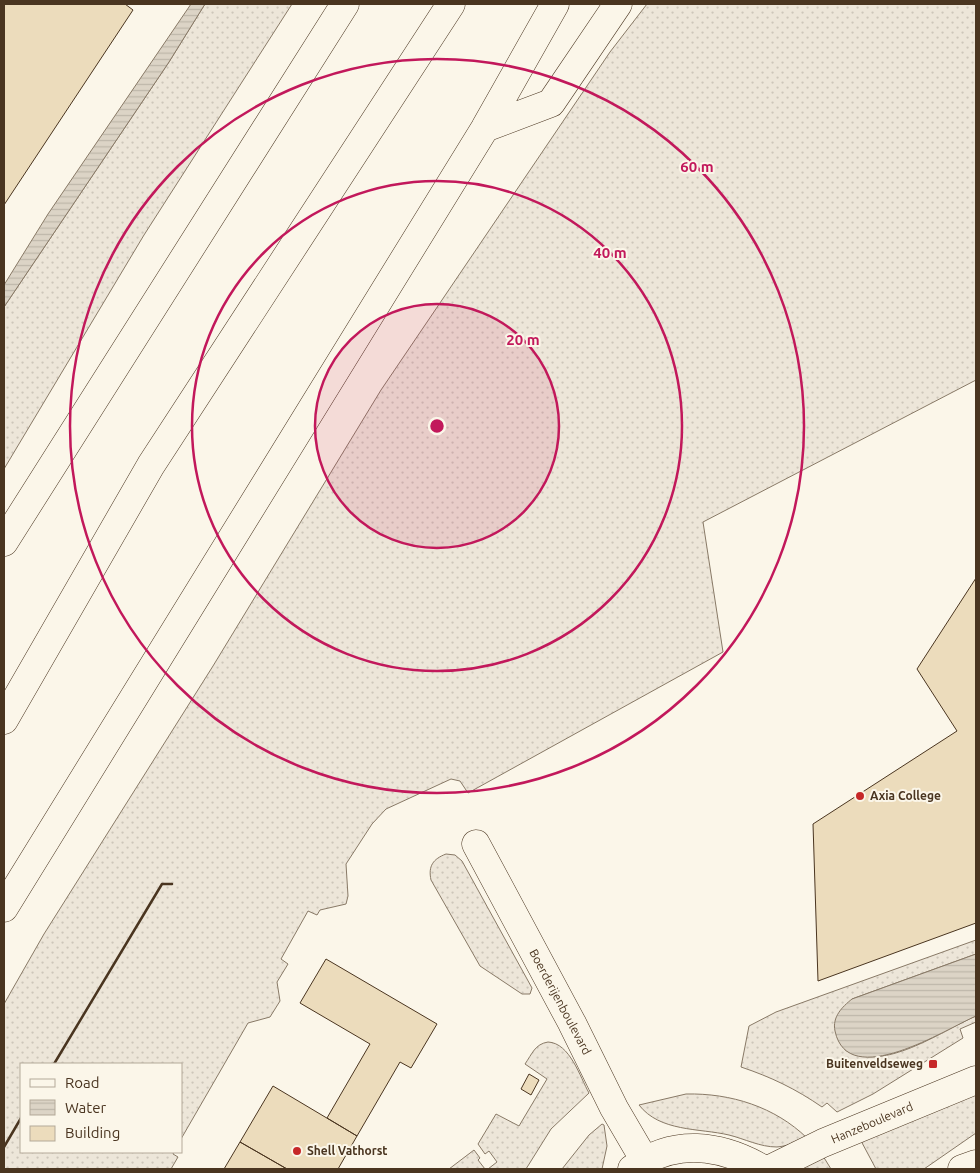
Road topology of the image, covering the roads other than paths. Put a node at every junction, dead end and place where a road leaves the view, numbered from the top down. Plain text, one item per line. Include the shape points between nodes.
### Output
1 (345, 4) edge
2 (450, 4) edge
3 (555, 4) edge
4 (618, 4) edge
5 (485, 128) junction
6 (4, 542) edge
7 (4, 720) edge
8 (476, 844) dead end
9 (4, 908) edge
10 (976, 1080) edge
11 (976, 1164) edge
12 (638, 1165) edge
13 (763, 1169) edge
14 (770, 1169) edge
15 (962, 1169) edge

1 - 6 main road
2 - 7 main road via 151,465
3 - 5 main road
4 - 5 main road via 551,104
5 - 9 main road
8 - 12 main road, Boerderijenboulevard via 572,1023
10 - 14 main road, Hanzeboulevard
11 - 15 main road
12 - 13 main road via 658,1154 685,1148 712,1148 741,1156

